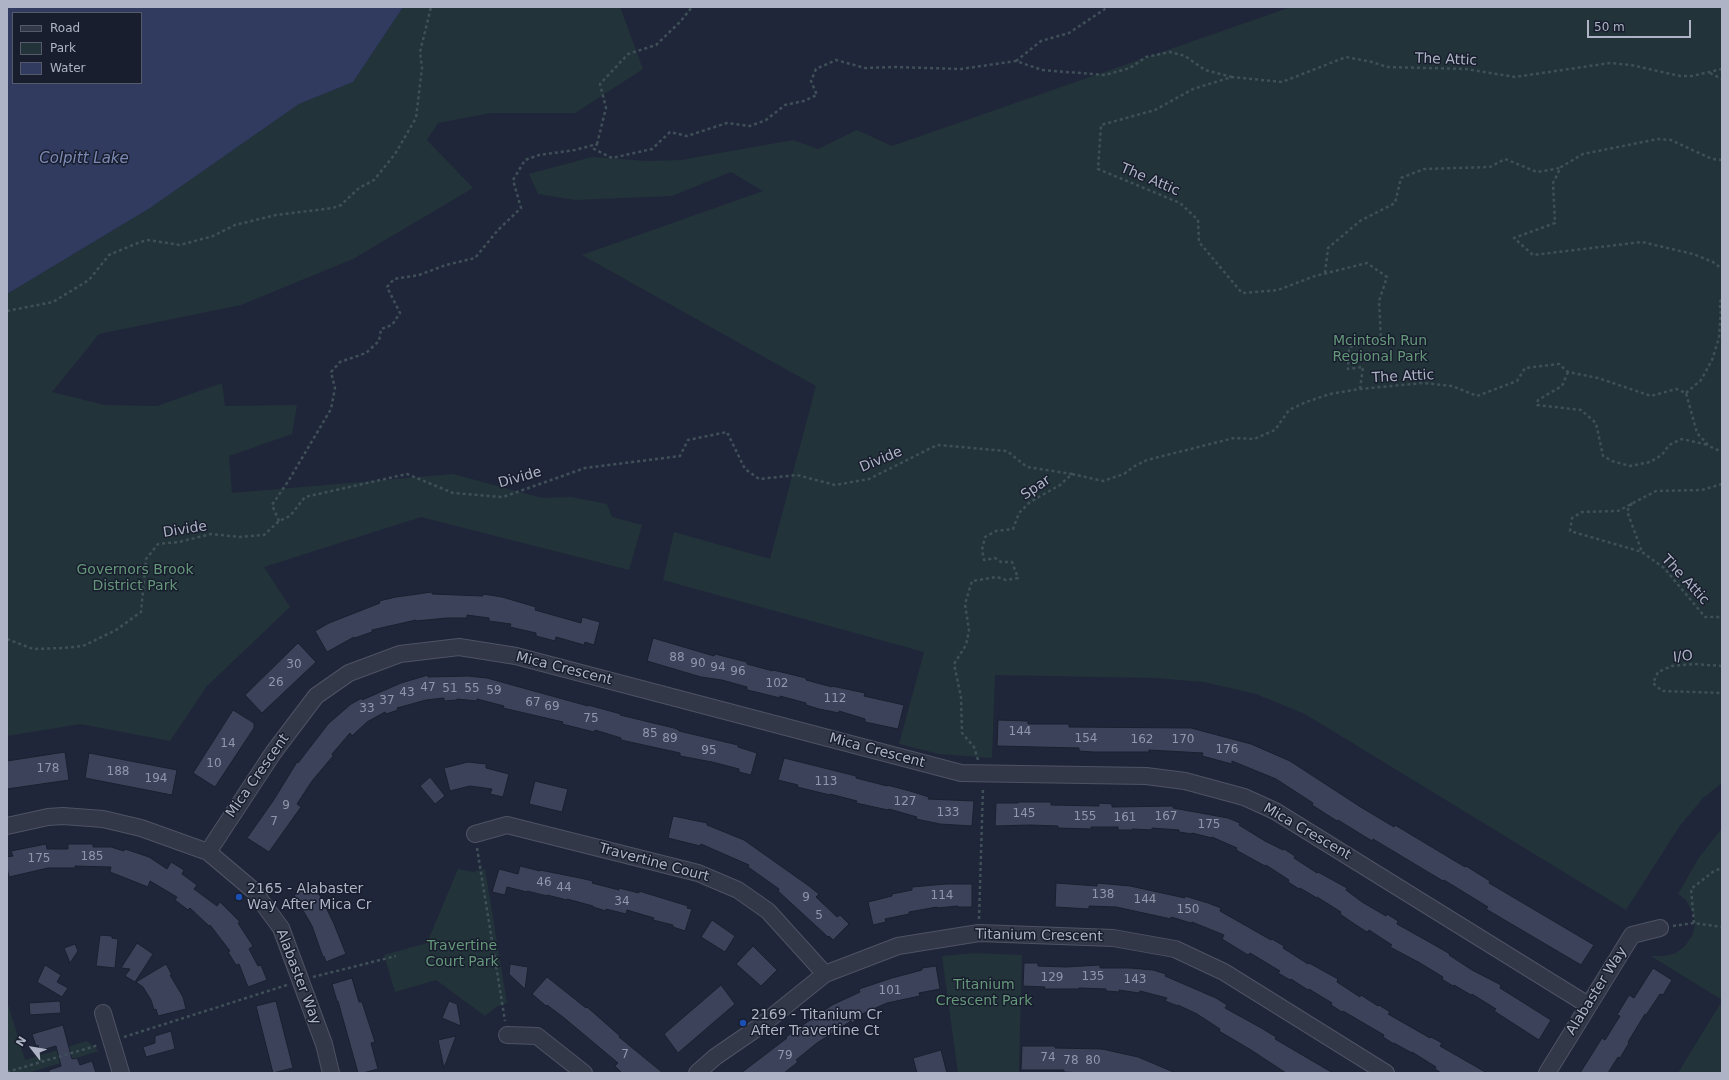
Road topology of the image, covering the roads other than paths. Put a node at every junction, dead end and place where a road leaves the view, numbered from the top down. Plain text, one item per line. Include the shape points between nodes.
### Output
1 (7, 826) edge
2 (474, 834) road end
3 (208, 852) junction
4 (1660, 928) road end
5 (825, 974) junction
6 (1588, 1004) junction
7 (103, 1013) dead end
8 (507, 1035) road end
9 (122, 1073) edge
10 (331, 1073) edge
11 (584, 1073) edge
12 (697, 1073) edge
13 (1386, 1073) edge
14 (1547, 1073) edge

1 - 3 street, Alabaster Way via 48,817 103,819 141,828
2 - 5 street, Travertine Court via 507,825 698,872 738,890 768,911
3 - 6 street, Mica Crescent via 273,753 316,696 349,673 400,654 459,647 516,656 961,773 1146,776 1185,781 1244,797 1275,811
3 - 10 street, Alabaster Way via 253,890 281,928 324,1044
4 - 6 street, Alabaster Way via 1632,935
5 - 12 street, Titanium Crescent
5 - 13 street, Titanium Crescent via 898,946 979,933 1113,938 1175,949 1224,972
6 - 14 street, Alabaster Way
7 - 9 street
8 - 11 street via 537,1036

